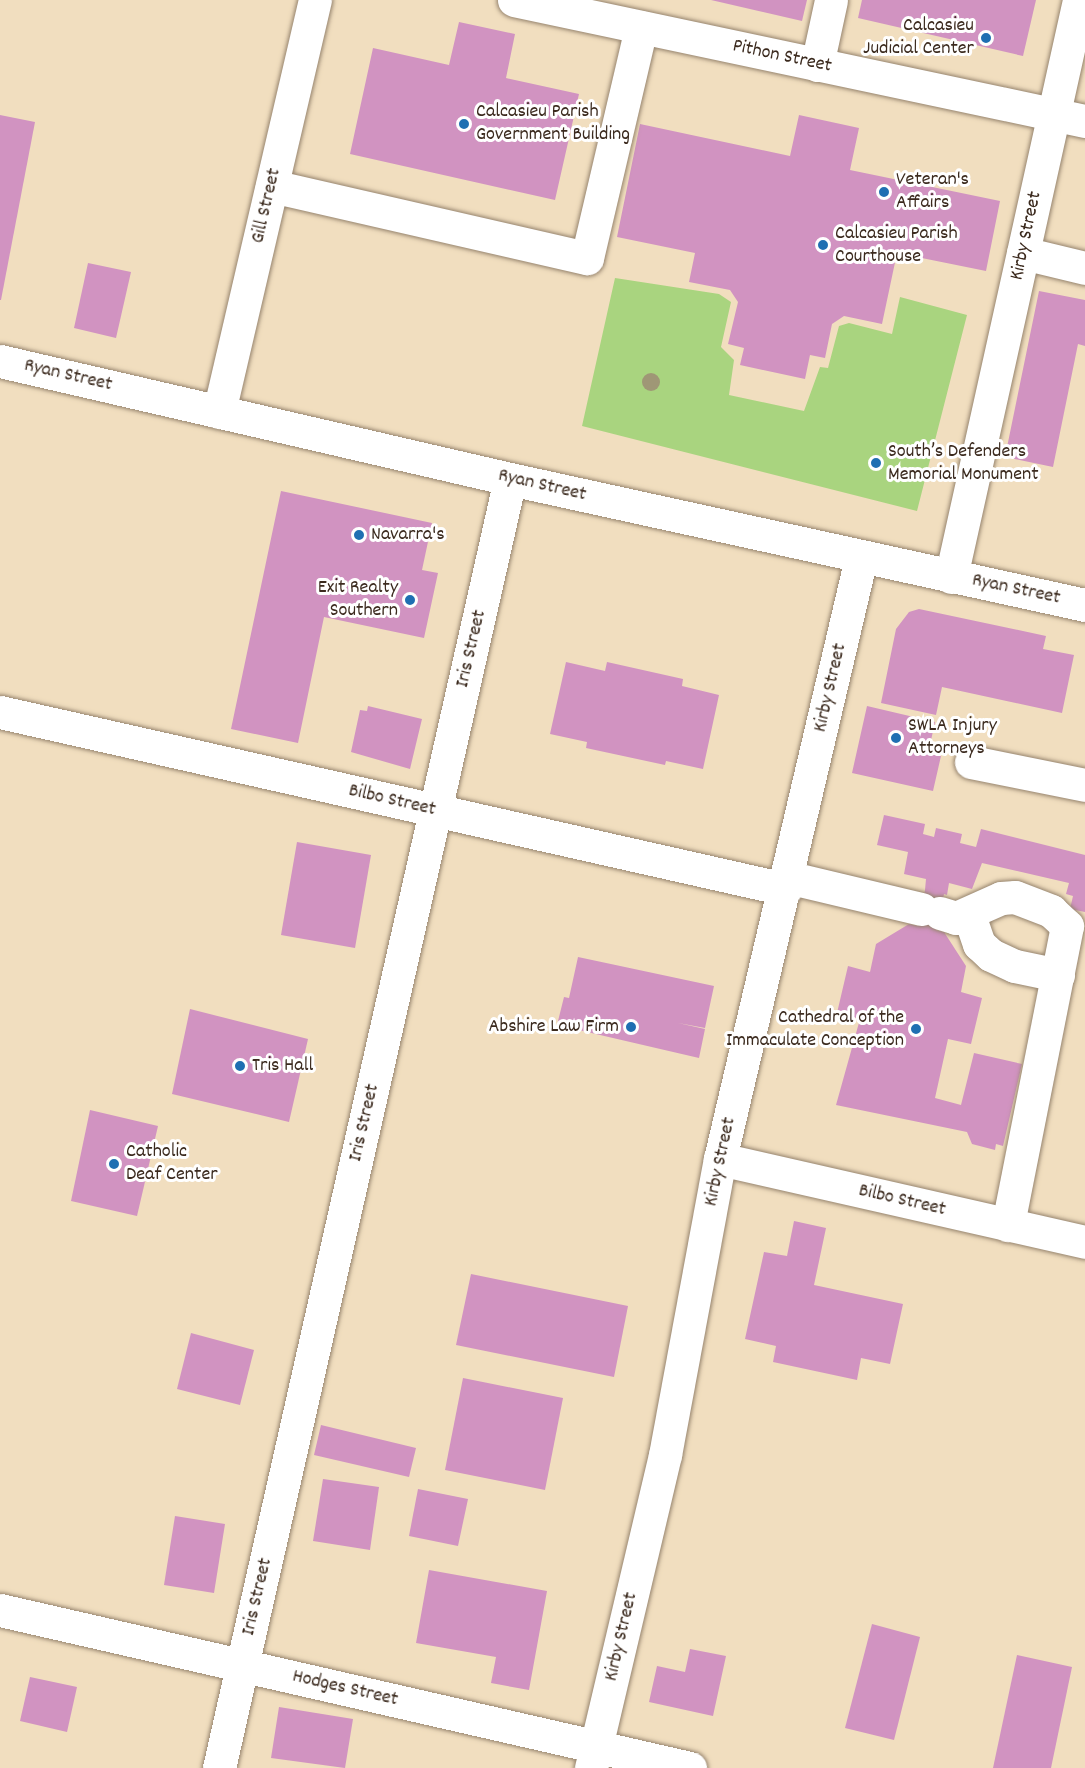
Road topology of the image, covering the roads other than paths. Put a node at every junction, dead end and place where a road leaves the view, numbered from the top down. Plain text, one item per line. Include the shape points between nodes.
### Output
1 (315, 0) edge
2 (514, 0) edge
3 (831, 0) edge
4 (1079, 0) edge
5 (641, 27) junction
6 (817, 65) junction
7 (1053, 115) junction
8 (1085, 122) edge
9 (272, 186) junction
10 (1023, 253) junction
11 (1085, 268) edge
12 (0, 360) edge
13 (219, 412) junction
14 (510, 479) junction
15 (861, 558) junction
16 (951, 577) junction
17 (1085, 605) edge
18 (0, 712) edge
19 (971, 762) dead end
20 (1085, 785) edge
21 (435, 810) junction
22 (786, 883) junction
23 (943, 912) junction
24 (1058, 975) junction
25 (720, 1159) junction
26 (1008, 1225) junction
27 (1085, 1241) edge
28 (0, 1610) edge
29 (243, 1665) junction
30 (593, 1758) edge
31 (219, 1768) edge
32 (690, 1768) edge

1 - 9 street, Gill Street
2 - 5 street, Pithon Street
3 - 6 street
4 - 7 street, Kirby Street
5 - 6 street, Pithon Street
5 - 9 street via 587,258
6 - 7 street, Pithon Street
7 - 8 street, Pithon Street
7 - 10 street, Kirby Street
9 - 13 street, Gill Street
10 - 11 street
10 - 16 street, Kirby Street
12 - 13 street, Ryan Street
13 - 14 street, Ryan Street
14 - 15 street, Ryan Street
14 - 21 street, Iris Street
15 - 16 street, Ryan Street
15 - 22 street, Kirby Street
16 - 17 street, Ryan Street
18 - 21 street, Bilbo Street
19 - 20 street
21 - 22 street, Bilbo Street
21 - 29 street, Iris Street
22 - 23 street, Bilbo Street
22 - 25 street, Kirby Street
23 - 24 street via 991,955 1015,966
23 - 24 street via 1015,897 1052,911 1067,926
24 - 26 street
25 - 26 street, Bilbo Street
25 - 30 street, Kirby Street via 672,1422
26 - 27 street, Bilbo Street
28 - 29 street, Hodges Street
29 - 30 street, Hodges Street
29 - 31 street, Iris Street
30 - 32 street, Hodges Street

